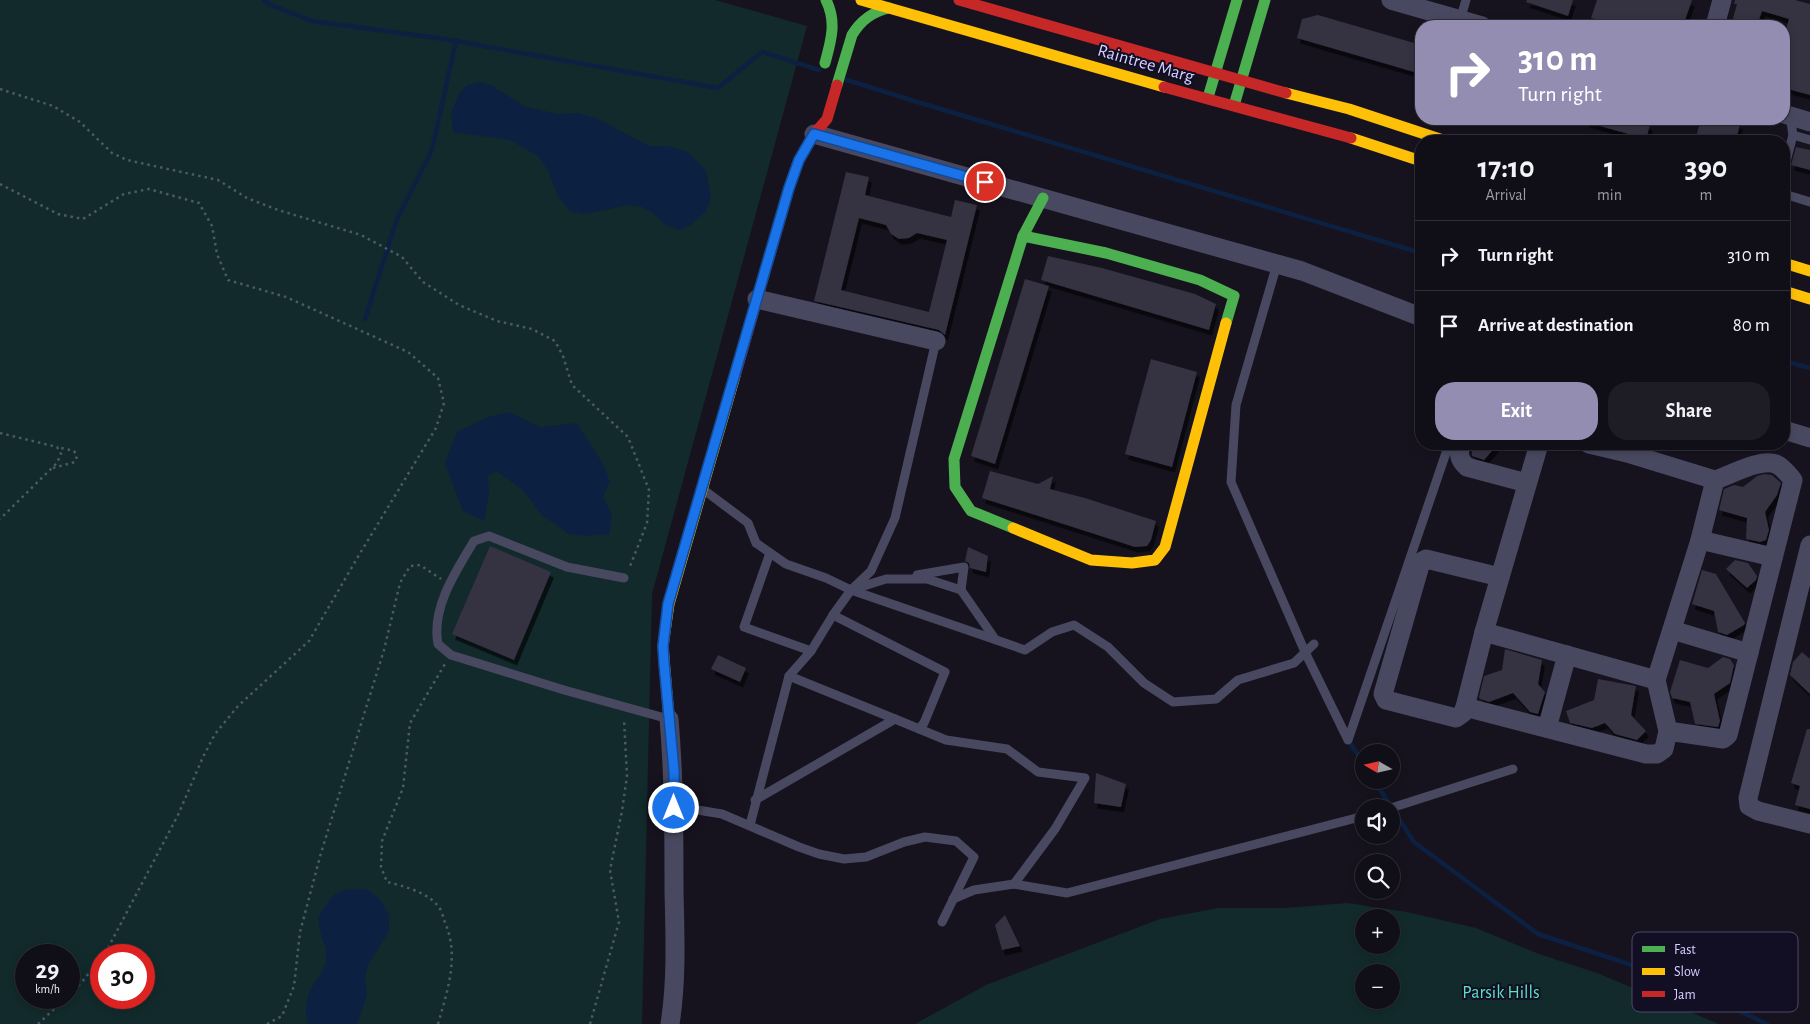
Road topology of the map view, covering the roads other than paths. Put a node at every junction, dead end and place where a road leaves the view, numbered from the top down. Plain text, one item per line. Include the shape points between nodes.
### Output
1 (826, 0) edge
2 (861, 0) edge
3 (959, 0) edge
4 (1237, 0) edge
5 (1265, 0) edge
6 (1466, 0) edge
7 (1722, 0) edge
8 (1398, 1) edge
9 (889, 8) junction
10 (1460, 20) joint
11 (1717, 20) edge
12 (1216, 73) junction
13 (821, 78) dead end
14 (1241, 80) junction
15 (1208, 99) junction
16 (1234, 106) junction
17 (1790, 116) edge
18 (1810, 122) edge
19 (1790, 125) edge
20 (812, 128) junction
21 (1430, 135) edge
22 (1793, 135) junction
23 (1810, 140) edge
24 (1790, 146) edge
25 (1415, 159) edge
26 (1790, 196) edge
27 (1043, 198) junction
28 (1810, 202) edge
29 (1024, 236) junction
30 (1271, 262) junction
31 (1790, 265) edge
32 (1810, 271) edge
33 (1790, 293) edge
34 (757, 299) junction
35 (1810, 299) edge
36 (1415, 315) edge
37 (936, 341) joint
38 (1790, 432) edge
39 (1810, 438) edge
40 (1447, 450) edge
41 (1459, 450) edge
42 (1537, 450) edge
43 (1641, 450) edge
44 (1715, 480) junction
45 (1527, 483) junction
46 (702, 488) junction
47 (1700, 540) junction
48 (1810, 545) edge
49 (770, 553) junction
50 (1773, 557) junction
51 (1500, 577) junction
52 (624, 578) road end
53 (897, 579) junction
54 (852, 590) junction
55 (961, 590) junction
56 (833, 615) junction
57 (1672, 630) junction
58 (1484, 632) junction
59 (995, 639) junction
60 (1314, 644) dead end
61 (810, 652) junction
62 (1305, 652) junction
63 (1749, 653) junction
64 (1567, 655) junction
65 (789, 676) junction
66 (1656, 680) junction
67 (1465, 707) junction
68 (669, 719) junction
69 (895, 719) junction
70 (1548, 728) junction
71 (919, 729) junction
72 (1668, 731) junction
73 (1513, 769) dead end
74 (755, 800) junction
75 (1400, 806) edge
76 (1355, 818) edge
77 (1810, 824) edge
78 (750, 825) junction
79 (1014, 884) junction
80 (953, 899) junction
81 (942, 922) dead end
82 (670, 1024) edge

1 - 13 street via 832,11 834,30
2 - 9 street, Raintree Marg
3 - 12 street, Raintree Marg
4 - 12 street
5 - 14 street
6 - 10 lane
7 - 11 street
8 - 10 street
9 - 15 street, Raintree Marg
9 - 20 street via 874,12 861,21 852,34 827,119
12 - 14 street, Raintree Marg
12 - 15 street
14 - 16 street
14 - 21 street, Raintree Marg
15 - 16 street, Raintree Marg
16 - 25 street, Raintree Marg
17 - 18 street
19 - 22 lane
20 - 27 street
20 - 34 street via 789,188
22 - 23 lane
22 - 24 lane
26 - 28 lane
27 - 29 street
27 - 30 street
29 - 29 street via 954,459 955,487 971,511 1091,560 1132,563 1155,560 1165,547 1234,296 1200,280 1116,255
30 - 36 street
30 - 62 lane via 1236,404 1231,482
31 - 32 street
33 - 35 street
34 - 37 street
34 - 46 street
37 - 54 lane via 895,518 871,572
38 - 39 street
40 - 62 lane via 1348,740
41 - 45 street via 1461,462 1466,467
42 - 45 street
43 - 44 street
44 - 47 street
44 - 50 street via 1764,463 1775,464 1793,480
45 - 51 street
46 - 49 lane via 748,523 756,543
46 - 68 street via 668,604 664,663
47 - 50 street
47 - 57 street
48 - 77 street via 1748,798 1749,806 1758,811
49 - 54 lane via 786,564
49 - 61 lane via 744,627
50 - 63 street
51 - 58 street
51 - 67 street via 1426,559 1421,562 1383,694 1386,700 1456,718
52 - 68 lane via 567,567 489,536 474,541 448,585 436,631 438,644 451,655
53 - 54 lane via 886,579
53 - 55 lane via 927,579
53 - 55 lane via 964,567
54 - 56 lane
54 - 59 lane
55 - 59 lane
56 - 61 lane
56 - 71 lane via 945,672
57 - 63 street
57 - 66 street
58 - 64 street
58 - 67 street
59 - 62 lane via 1026,650 1052,632 1074,625 1108,647 1144,683 1173,702 1216,699 1238,680 1294,663
60 - 62 lane
61 - 65 lane
63 - 72 street via 1728,735 1716,740
64 - 66 street
64 - 70 street
65 - 69 lane
65 - 74 lane
66 - 72 street
67 - 70 street
68 - 78 lane via 676,721 679,807 722,814
68 - 82 street via 674,771 675,933
69 - 71 lane
69 - 74 lane
70 - 72 street via 1646,754 1657,754 1664,749
71 - 79 lane via 946,740 1007,749 1038,772 1086,778 1055,829
73 - 75 lane
74 - 78 lane
76 - 79 lane via 1067,893
78 - 80 lane via 819,854 844,859 866,857 925,837 956,841 974,857
79 - 80 lane via 974,890
80 - 81 lane

